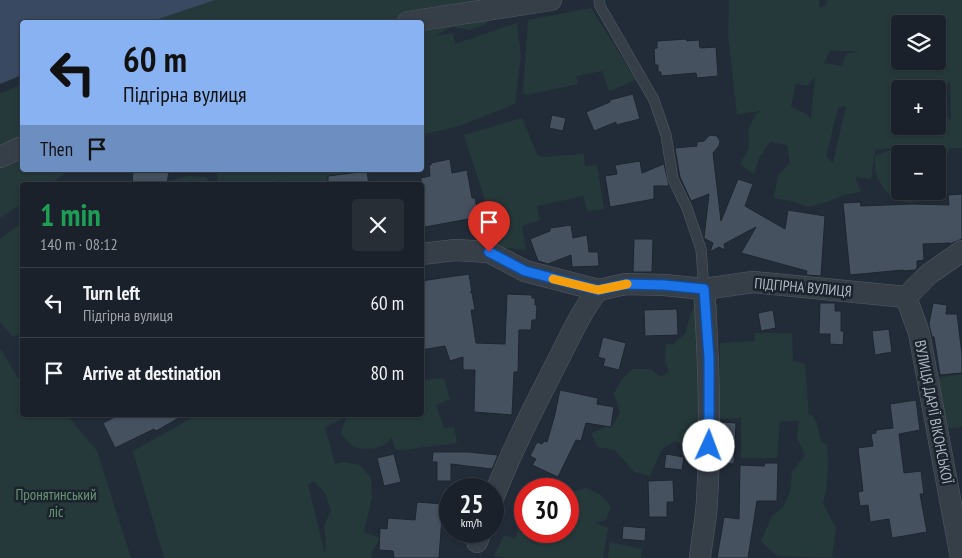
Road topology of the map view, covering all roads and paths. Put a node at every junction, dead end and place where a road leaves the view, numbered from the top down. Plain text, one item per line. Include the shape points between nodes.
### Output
1 (551, 0) edge
2 (599, 0) edge
3 (421, 20) edge
4 (20, 148) edge
5 (0, 157) edge
6 (962, 251) edge
7 (424, 254) edge
8 (704, 289) junction
9 (598, 290) junction
10 (906, 297) junction
11 (501, 478) edge
12 (700, 558) edge
13 (961, 558) edge

1 - 3 street
2 - 8 lane via 657,109 666,135 674,179 702,249
4 - 5 street
6 - 10 street via 929,274
7 - 9 street, ПІДГІРНА ВУЛИЦЯ via 456,250 489,252 525,271
8 - 9 street, ПІДГІРНА ВУЛИЦЯ via 626,284
8 - 10 street, ПІДГІРНА ВУЛИЦЯ via 753,282
8 - 12 street via 710,428 707,503
9 - 11 street via 586,306
10 - 13 street, ВУЛИЦЯ ДАРІЇ ВІКОНСЬКОЇ via 919,334

